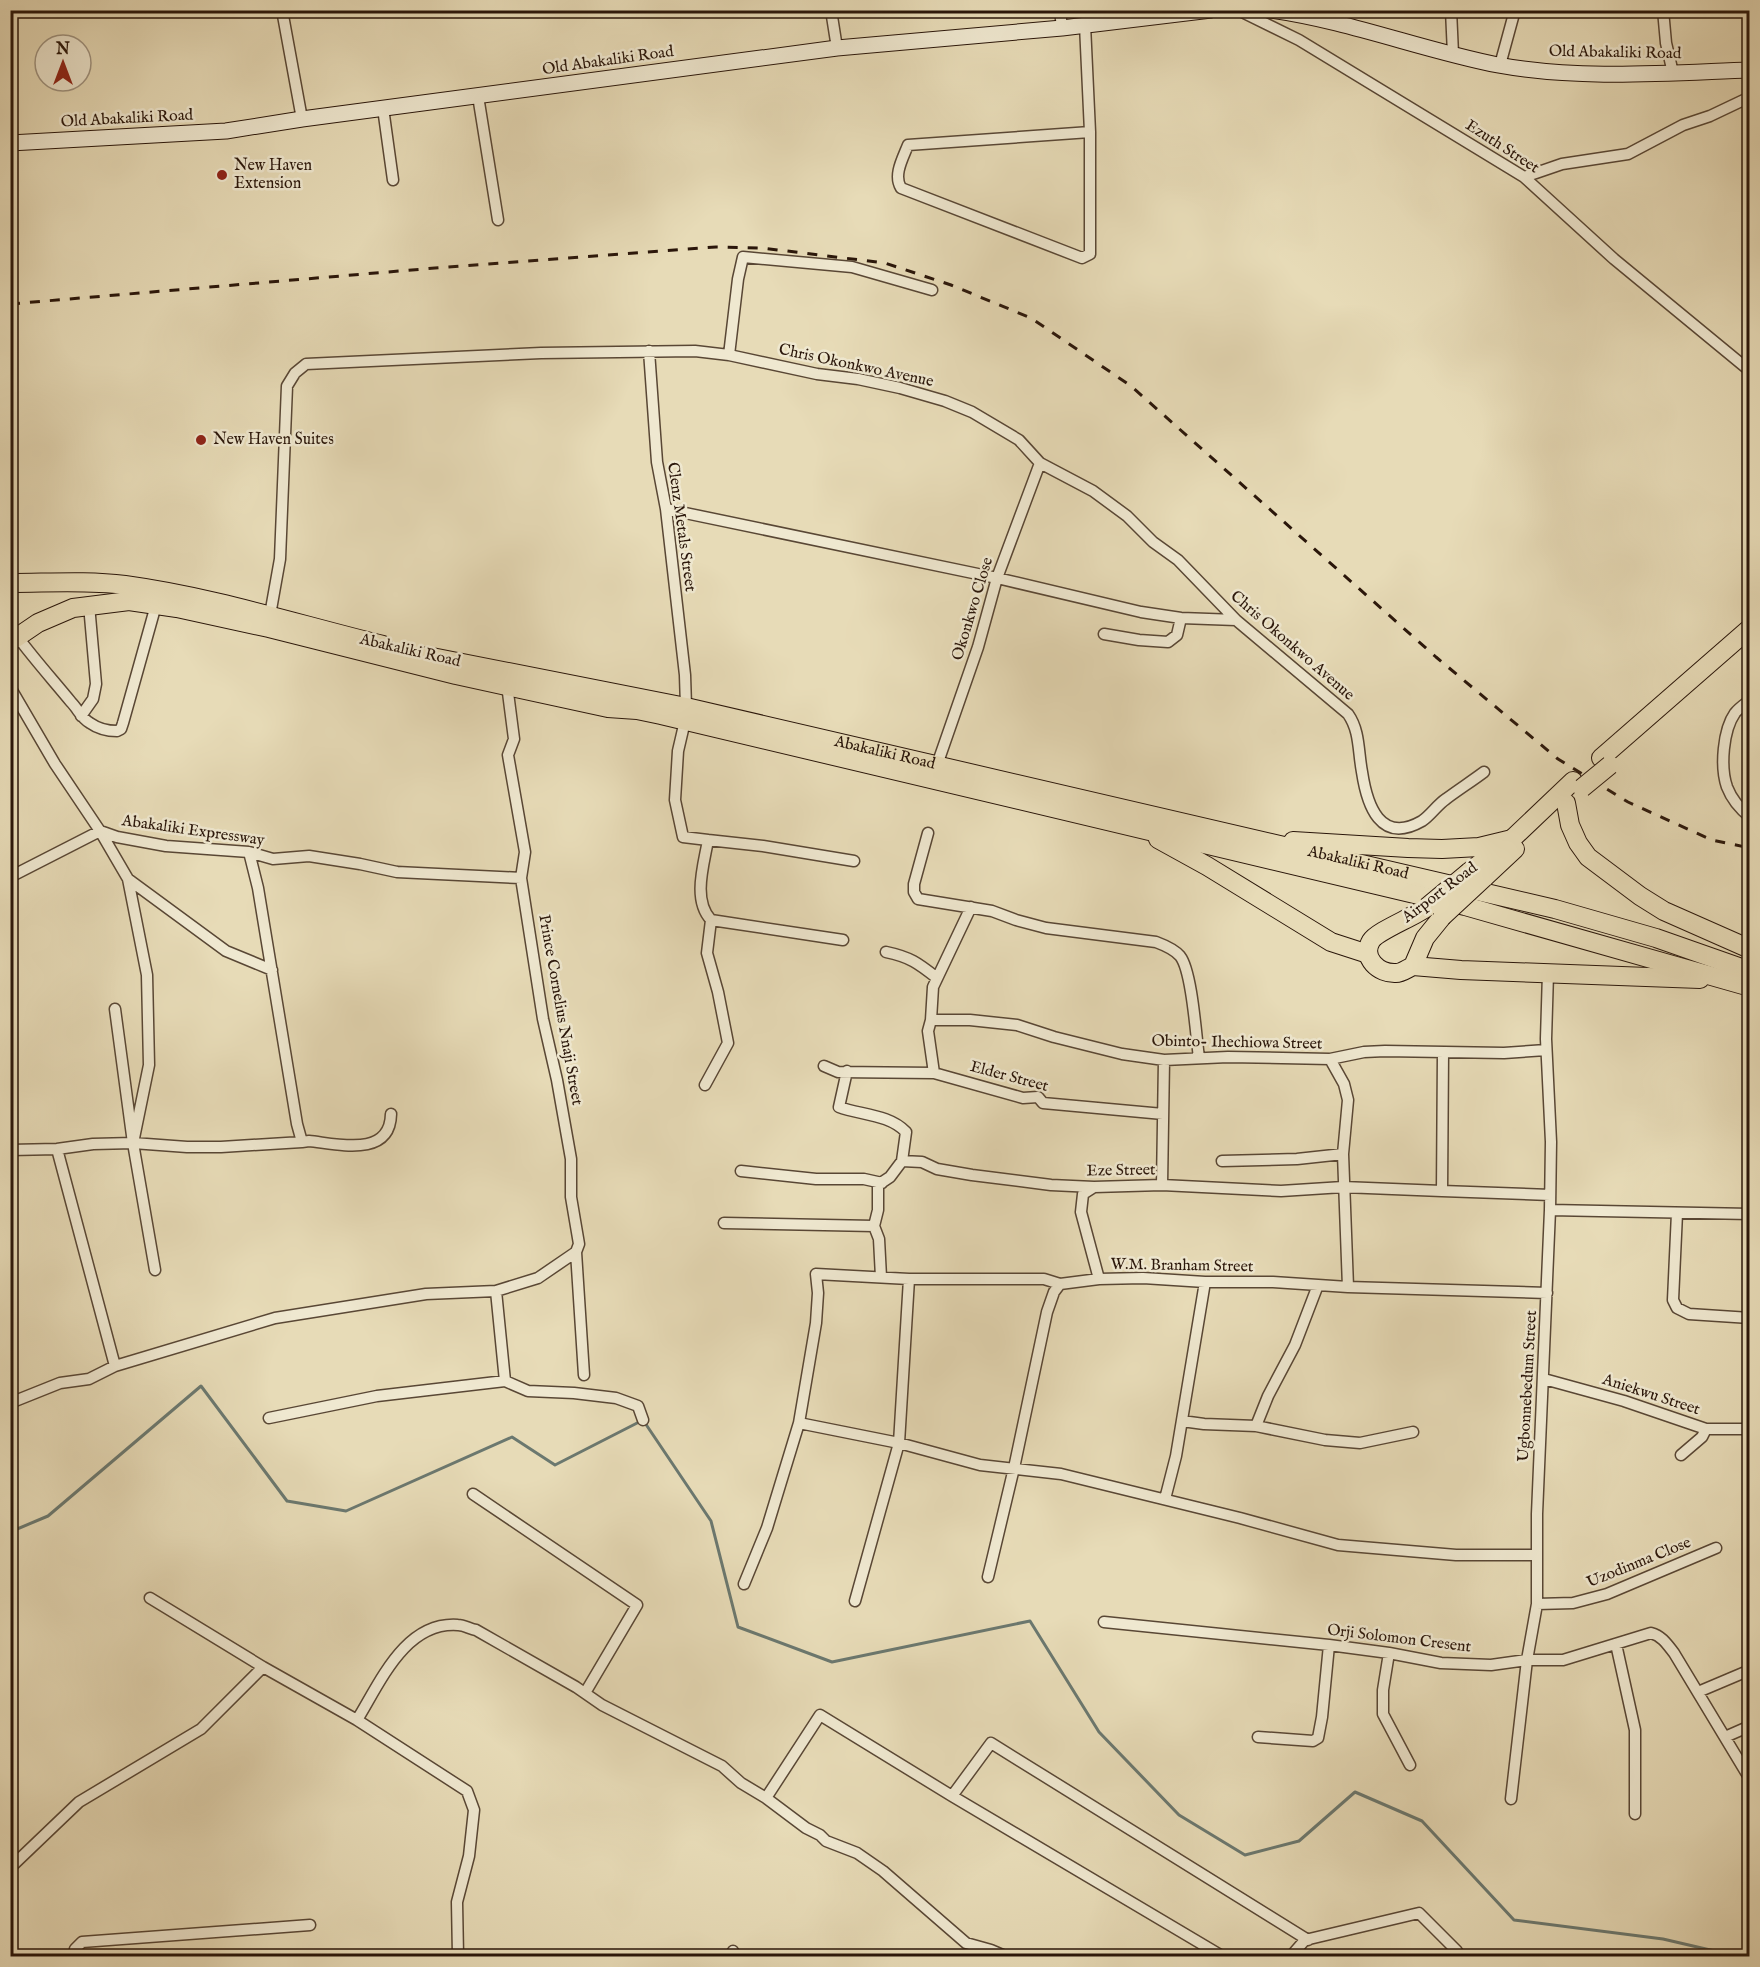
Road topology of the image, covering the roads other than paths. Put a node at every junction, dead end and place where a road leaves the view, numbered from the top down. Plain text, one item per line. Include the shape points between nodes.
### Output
1 (282, 10) edge
2 (831, 10) edge
3 (1060, 10) edge
4 (1211, 10) edge
5 (1238, 10) edge
6 (1271, 10) edge
7 (1451, 10) edge
8 (1515, 10) edge
9 (1663, 10) edge
10 (1084, 25) junction
11 (1062, 28) junction
12 (837, 48) junction
13 (1453, 54) junction
14 (1500, 65) junction
15 (1749, 70) edge
16 (1673, 73) junction
17 (478, 96) junction
18 (1749, 98) edge
19 (383, 108) junction
20 (302, 119) junction
21 (1090, 132) junction
22 (10, 144) edge
23 (1524, 177) junction
24 (393, 180) dead end
25 (498, 220) dead end
26 (932, 290) dead end
27 (649, 351) junction
28 (729, 355) junction
29 (1749, 370) edge
30 (1040, 463) junction
31 (666, 509) junction
32 (997, 578) junction
33 (10, 583) edge
34 (156, 604) junction
35 (88, 605) junction
36 (270, 615) junction
37 (1181, 618) junction
38 (1236, 620) junction
39 (1749, 628) edge
40 (1104, 634) dead end
41 (14, 639) edge
42 (1749, 644) edge
43 (507, 685) junction
44 (10, 687) edge
45 (1749, 700) edge
46 (685, 714) junction
47 (81, 716) junction
48 (1605, 761) junction
49 (937, 765) junction
50 (1484, 772) dead end
51 (1577, 784) junction
52 (1566, 803) junction
53 (1749, 817) edge
54 (1141, 829) junction
55 (100, 831) junction
56 (928, 833) dead end
57 (1243, 838) junction
58 (1512, 839) junction
59 (708, 840) junction
60 (249, 852) junction
61 (854, 861) dead end
62 (1476, 875) junction
63 (10, 877) edge
64 (521, 878) junction
65 (128, 879) junction
66 (971, 907) junction
67 (711, 920) junction
68 (843, 940) dead end
69 (1749, 949) edge
70 (886, 952) dead end
71 (1368, 954) junction
72 (1413, 966) junction
73 (272, 970) junction
74 (1749, 971) edge
75 (1548, 974) junction
76 (937, 978) junction
77 (1728, 980) junction
78 (1749, 987) edge
79 (115, 1009) dead end
80 (931, 1020) junction
81 (1546, 1050) junction
82 (1443, 1052) junction
83 (1199, 1058) junction
84 (1330, 1059) junction
85 (1164, 1060) junction
86 (824, 1066) dead end
87 (847, 1071) junction
88 (934, 1073) junction
89 (705, 1085) dead end
90 (392, 1114) dead end
91 (1163, 1114) junction
92 (302, 1142) junction
93 (133, 1143) junction
94 (57, 1149) junction
95 (10, 1150) edge
96 (1343, 1154) junction
97 (902, 1161) junction
98 (1222, 1161) dead end
99 (741, 1171) dead end
100 (882, 1183) junction
101 (1162, 1185) junction
102 (1094, 1187) junction
103 (1343, 1187) junction
104 (1442, 1191) junction
105 (1550, 1195) junction
106 (1550, 1210) junction
107 (1677, 1213) junction
108 (1749, 1214) edge
109 (724, 1223) dead end
110 (874, 1226) junction
111 (576, 1252) junction
112 (155, 1270) dead end
113 (881, 1277) junction
114 (909, 1279) junction
115 (1098, 1279) junction
116 (1205, 1282) junction
117 (1060, 1284) junction
118 (1318, 1285) junction
119 (1348, 1287) junction
120 (496, 1291) junction
121 (1547, 1293) junction
122 (1749, 1318) edge
123 (115, 1366) junction
124 (584, 1375) dead end
125 (1544, 1379) junction
126 (505, 1381) junction
127 (11, 1402) edge
128 (269, 1418) dead end
129 (643, 1420) dead end
130 (1182, 1421) junction
131 (800, 1423) junction
132 (1256, 1426) junction
133 (1706, 1429) junction
134 (1749, 1429) edge
135 (1413, 1432) dead end
136 (899, 1443) junction
137 (1682, 1455) dead end
138 (1014, 1468) junction
139 (473, 1494) dead end
140 (1165, 1499) junction
141 (1716, 1548) dead end
142 (1536, 1555) junction
143 (988, 1577) dead end
144 (744, 1584) dead end
145 (150, 1598) dead end
146 (855, 1600) dead end
147 (1537, 1604) junction
148 (1104, 1622) dead end
149 (1616, 1644) junction
150 (1329, 1645) junction
151 (1389, 1653) junction
152 (1527, 1660) junction
153 (263, 1666) junction
154 (1749, 1670) edge
155 (1698, 1692) junction
156 (585, 1693) junction
157 (357, 1720) junction
158 (1749, 1726) edge
159 (1258, 1737) dead end
160 (1725, 1737) junction
161 (1410, 1765) dead end
162 (1749, 1779) edge
163 (952, 1796) junction
164 (766, 1798) junction
165 (1511, 1799) dead end
166 (1635, 1814) dead end
167 (10, 1868) edge
168 (310, 1924) dead end
169 (1308, 1940) junction
170 (1457, 1951) dead end
171 (74, 1956) edge
172 (458, 1956) edge
173 (1005, 1956) edge
174 (1222, 1956) edge
175 (1291, 1956) edge

1 - 20 street
2 - 12 street
3 - 11 street
4 - 10 main road, Old Abakaliki Road
5 - 23 street, Ezuth Street via 1299,40
6 - 13 main road, Old Abakaliki Road via 1331,21
7 - 13 street
8 - 14 street
9 - 16 street
10 - 11 main road, Old Abakaliki Road
10 - 21 street
11 - 12 main road, Old Abakaliki Road
12 - 17 main road, Old Abakaliki Road
13 - 14 main road, Old Abakaliki Road
14 - 16 main road, Old Abakaliki Road via 1575,74
15 - 16 main road, Old Abakaliki Road
17 - 19 main road, Old Abakaliki Road
17 - 25 street
18 - 23 street via 1683,125 1628,154 1562,164
19 - 20 main road, Old Abakaliki Road
19 - 24 street
20 - 22 main road, Old Abakaliki Road via 226,131
21 - 21 street via 1090,254 1086,257 901,188 898,183 908,145
23 - 29 street, Ezuth Street via 1614,259
26 - 28 street via 852,267 743,257
27 - 28 street, Chris Okonkwo Avenue
27 - 31 street, Clenz Metals Street via 657,462
27 - 36 street, Chris Okonkwo Avenue via 306,364 287,386 280,559
28 - 30 street, Chris Okonkwo Avenue via 900,387 945,401 1019,440
30 - 32 street, Okonkwo Close
30 - 38 street, Chris Okonkwo Avenue via 1093,491 1127,516 1178,560
31 - 32 street
31 - 46 street, Clenz Metals Street via 685,675
32 - 37 street
32 - 49 street, Okonkwo Close
33 - 36 main road, Abakaliki Road via 123,585
34 - 35 main road, Abakaliki Road via 114,601
34 - 43 main road, Abakaliki Road
34 - 47 street via 121,729 106,730
35 - 41 main road, Abakaliki Road via 56,615
35 - 47 street via 96,684 93,699
36 - 46 main road, Abakaliki Road via 436,658
37 - 38 street
37 - 40 street via 1177,635 1168,642
38 - 50 street, Chris Okonkwo Avenue via 1348,714 1355,724 1370,804 1376,817 1388,826 1406,827 1423,820
39 - 48 main road, Airport Road
41 - 47 street
42 - 48 main road, Airport Road
43 - 46 main road, Abakaliki Road via 608,708
43 - 64 street, Prince Cornelius Nnaji Street via 514,739 508,755 525,852
44 - 55 street, Abakaliki Expressway
45 - 53 street via 1736,712 1726,734 1723,757 1726,786 1737,807
46 - 49 main road, Abakaliki Road
46 - 54 main road, Abakaliki Road
46 - 59 street, Clenz Metals Street via 675,800 683,837
48 - 51 main road, Airport Road, bridge
49 - 57 main road, Abakaliki Road
51 - 52 main road, Airport Road
51 - 58 main road, Airport Road
52 - 62 main road, Airport Road
52 - 69 main road via 1570,825 1588,857 1664,911
54 - 71 main road via 1331,942
54 - 77 main road, Abakaliki Road via 1466,906
55 - 60 street, Abakaliki Expressway via 166,846
55 - 63 street
55 - 65 street
56 - 66 street via 914,884 918,899
57 - 58 main road via 1442,849 1479,847
57 - 74 main road, Abakaliki Road via 1555,909 1656,938
58 - 62 main road, Airport Road
59 - 61 street
59 - 67 street via 701,882 704,911
60 - 64 street, Abakaliki Expressway via 273,859 309,856 397,872
60 - 73 street
62 - 71 main road, Airport Road, bridge via 1408,920 1378,933 1370,942
62 - 72 main road, Airport Road, bridge via 1425,938
64 - 111 street, Prince Cornelius Nnaji Street via 569,1150 579,1244
65 - 73 street via 226,951
65 - 93 street via 147,975 149,1065
66 - 76 street
66 - 83 street via 1046,928 1138,939 1169,948 1180,956 1185,967
67 - 68 street
67 - 89 street via 707,953 728,1043
70 - 76 street via 916,960
71 - 72 main road via 1373,965 1384,972 1398,973
72 - 75 main road
73 - 92 street
75 - 77 main road
75 - 81 street, Ugbonnebedum Street
76 - 80 street
77 - 78 main road, Abakaliki Road
79 - 93 street
80 - 85 street, Obinto- Ihechiowa Street via 1017,1025 1122,1054
80 - 88 street via 928,1031
81 - 82 street, Obinto- Ihechiowa Street
81 - 105 street, Ugbonnebedum Street
82 - 84 street, Obinto- Ihechiowa Street via 1364,1052
82 - 104 street
83 - 84 street, Obinto- Ihechiowa Street
83 - 85 street, Obinto- Ihechiowa Street
84 - 96 street via 1348,1100
85 - 91 street
86 - 87 street, Elder Street
87 - 88 street, Elder Street
87 - 97 street via 839,1107 901,1127 906,1132
88 - 91 street, Elder Street via 1023,1098 1038,1097 1043,1103
90 - 92 street via 386,1135 375,1142 353,1146
91 - 101 street
92 - 93 street via 199,1147
93 - 94 street
93 - 112 street
94 - 95 street
94 - 123 street
96 - 98 street
96 - 103 street
97 - 100 street
97 - 102 street, Eze Street via 972,1175
99 - 100 street
100 - 110 street via 878,1185
101 - 102 street, Eze Street
101 - 103 street, Eze Street via 1281,1191
102 - 115 street via 1083,1194 1081,1212
103 - 104 street, Eze Street
103 - 119 street
104 - 105 street, Eze Street
105 - 106 street, Ugbonnebedum Street
106 - 107 street
106 - 121 street, Ugbonnebedum Street
107 - 108 street
107 - 122 street via 1673,1300 1677,1308 1689,1314
109 - 110 street
110 - 113 street via 879,1239
111 - 120 street via 538,1278
111 - 124 street, Prince Cornelius Nnaji Street
113 - 114 street, W.M. Branham Street
113 - 131 street, W.M. Branham Street via 816,1275 816,1323
114 - 117 street, W.M. Branham Street via 1044,1279
114 - 136 street
115 - 116 street, W.M. Branham Street
115 - 117 street, W.M. Branham Street
116 - 118 street, W.M. Branham Street
116 - 130 street
117 - 138 street via 1047,1312
118 - 119 street, W.M. Branham Street
118 - 132 street via 1295,1345
119 - 121 street, W.M. Branham Street
120 - 123 street via 426,1294 275,1318
120 - 126 street
121 - 125 street, Ugbonnebedum Street
123 - 127 street via 89,1379 60,1383
125 - 133 street, Aniekwu Street
125 - 142 street, Ugbonnebedum Street
126 - 128 street via 377,1396
126 - 129 street via 528,1391 616,1398 638,1406
130 - 132 street
130 - 140 street
131 - 136 street
131 - 144 street via 767,1528
132 - 135 street via 1360,1443
133 - 134 street, Aniekwu Street
133 - 137 street
136 - 138 street via 980,1465
136 - 146 street
138 - 140 street via 1061,1474
138 - 143 street
139 - 156 street via 636,1605
140 - 142 street via 1338,1545 1455,1555
141 - 147 street, Uzodinma Close via 1607,1594 1573,1603
142 - 147 street, Ugbonnebedum Street
145 - 153 street
147 - 152 street, Ugbonnebedum Street
148 - 150 street, Orji Solomon Cresent
149 - 152 street, Orji Solomon Cresent via 1563,1660
149 - 155 street, Orji Solomon Cresent via 1645,1634 1658,1635
149 - 166 street via 1635,1730
150 - 151 street, Orji Solomon Cresent
150 - 159 street via 1318,1738 1313,1741
151 - 152 street, Orji Solomon Cresent via 1441,1663 1491,1665
151 - 161 street via 1383,1714
152 - 165 street, Ugbonnebedum Street
153 - 157 street
153 - 167 street via 201,1729 79,1802
154 - 155 street
155 - 160 street, Orji Solomon Cresent
156 - 157 street via 476,1630 458,1625 427,1629 409,1644 394,1660
156 - 164 street via 722,1766
157 - 172 street via 467,1791 474,1810 469,1856 457,1902
158 - 160 street
160 - 162 street, Orji Solomon Cresent
163 - 164 street via 820,1715
163 - 169 street via 991,1743
163 - 174 street
164 - 173 street via 826,1841 857,1853 883,1871 966,1943
168 - 171 street via 82,1942
169 - 170 street via 1419,1913
169 - 175 street

